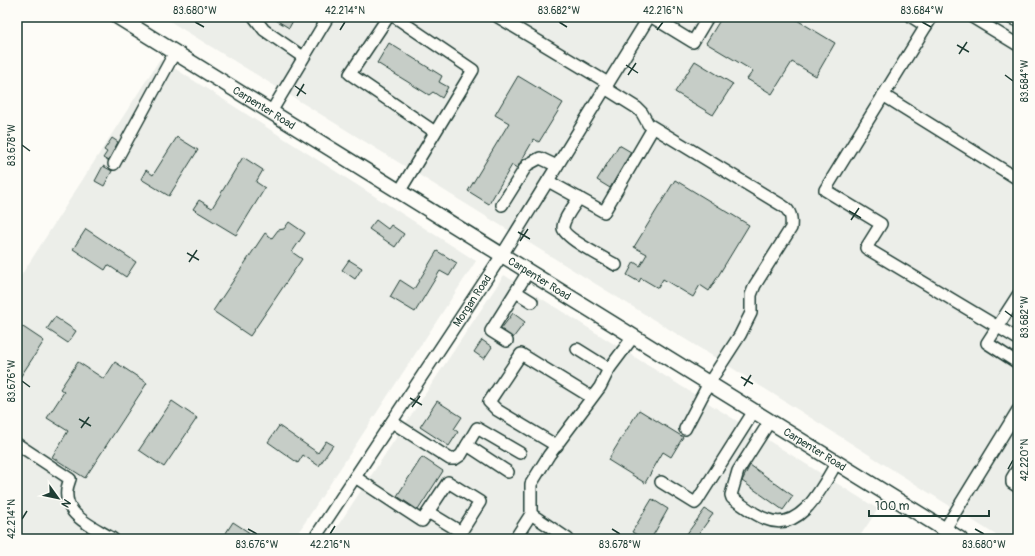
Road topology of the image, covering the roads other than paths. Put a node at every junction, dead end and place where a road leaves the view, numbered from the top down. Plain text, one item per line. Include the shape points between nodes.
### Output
1 (118, 17) edge
2 (254, 17) edge
3 (328, 17) edge
4 (388, 17) edge
5 (395, 17) edge
6 (498, 17) edge
7 (651, 17) edge
8 (708, 17) edge
9 (912, 17) edge
10 (972, 17) edge
11 (1009, 17) edge
12 (929, 21) edge
13 (1018, 21) edge
14 (1018, 46) edge
15 (175, 52) junction
16 (303, 56) junction
17 (606, 86) junction
18 (883, 95) junction
19 (271, 112) junction
20 (653, 128) junction
21 (435, 132) junction
22 (114, 164) dead end
23 (557, 166) junction
24 (1018, 179) edge
25 (548, 181) junction
26 (399, 192) junction
27 (578, 198) junction
28 (502, 205) dead end
29 (502, 256) junction
30 (616, 265) dead end
31 (528, 272) junction
32 (516, 292) junction
33 (1018, 295) edge
34 (532, 302) dead end
35 (998, 328) junction
36 (1017, 336) edge
37 (634, 337) junction
38 (506, 341) dead end
39 (578, 349) dead end
40 (1018, 363) edge
41 (609, 369) junction
42 (709, 383) junction
43 (591, 397) junction
44 (1018, 410) edge
45 (754, 411) junction
46 (770, 421) junction
47 (392, 422) junction
48 (685, 430) dead end
49 (17, 444) edge
50 (466, 445) junction
51 (557, 446) junction
52 (520, 453) dead end
53 (837, 462) junction
54 (1018, 468) edge
55 (508, 472) dead end
56 (355, 477) junction
57 (661, 482) dead end
58 (1018, 487) edge
59 (428, 512) junction
60 (531, 514) junction
61 (945, 529) junction
62 (521, 537) edge
63 (113, 539) edge
64 (314, 539) edge
65 (568, 539) edge
66 (960, 539) edge

1 - 15 main road, Carpenter Road
2 - 16 street via 264,30
3 - 16 street
4 - 21 street via 350,74
5 - 21 street via 473,70
6 - 17 street
7 - 8 street via 693,42
7 - 17 street, Morgan Road
9 - 12 street
10 - 14 street
11 - 13 street
12 - 18 street
15 - 19 main road, Carpenter Road
15 - 22 street
16 - 19 street
17 - 20 street via 642,113
17 - 23 street, Morgan Road
18 - 24 street
18 - 35 street via 825,190 881,224 866,248
19 - 26 main road, Carpenter Road
20 - 27 street via 604,212
20 - 42 street via 787,208 792,218 791,228 752,291 751,313 740,335
21 - 26 street
23 - 25 street, Morgan Road
23 - 28 street via 540,158 526,165
25 - 27 street
25 - 29 street, Morgan Road
26 - 29 main road, Carpenter Road
27 - 30 street via 563,227 564,231 570,238
29 - 31 main road, Carpenter Road
29 - 47 street, Morgan Road
31 - 32 street
31 - 37 main road, Carpenter Road
32 - 34 street
32 - 38 street via 491,331
33 - 35 street
35 - 36 street
35 - 40 street via 988,343
37 - 41 street
37 - 42 main road, Carpenter Road
39 - 41 street
41 - 43 street via 600,387
42 - 45 main road, Carpenter Road
42 - 48 street
43 - 51 street
43 - 51 street via 521,354 489,402 497,410
44 - 61 street
45 - 46 main road, Carpenter Road
45 - 57 street via 695,503
46 - 53 main road, Carpenter Road
46 - 53 street via 738,471 731,495 766,519 774,522 792,520 801,513 819,491
47 - 50 street via 450,459 461,455
47 - 56 street, Morgan Road
49 - 63 street via 70,479 66,489 66,500 73,514
50 - 52 street via 477,428
50 - 55 street
51 - 60 street via 531,484
53 - 61 main road, Carpenter Road
54 - 58 street via 1012,478 1012,483
56 - 59 street via 422,521
56 - 64 street, Morgan Road
59 - 59 street via 448,482 480,502 461,532
60 - 62 street
60 - 65 street
61 - 66 main road, Carpenter Road

